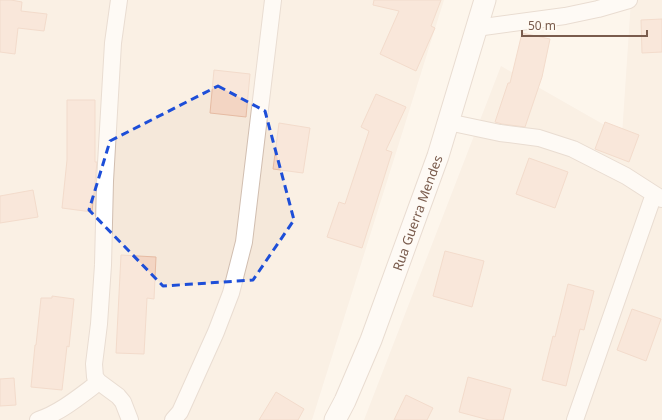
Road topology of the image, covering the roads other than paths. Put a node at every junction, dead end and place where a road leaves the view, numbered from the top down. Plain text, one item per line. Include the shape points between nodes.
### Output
1 (119, 0) edge
2 (273, 0) edge
3 (485, 0) edge
4 (629, 0) edge
5 (476, 28) junction
6 (448, 122) junction
7 (658, 196) edge
8 (99, 382) junction
9 (38, 420) edge
10 (130, 420) edge
11 (173, 420) edge
12 (335, 420) edge
13 (575, 420) edge

1 - 8 street via 113,43 103,265 94,364 95,377
2 - 11 street via 244,242 231,293 216,332 180,412
3 - 5 street, Rua Guerra Mendes
4 - 5 street via 565,16
5 - 6 street, Rua Guerra Mendes
6 - 7 street via 538,138 573,148
6 - 12 street, Rua Guerra Mendes via 371,340 346,401
7 - 13 street
8 - 9 street via 61,409
8 - 10 street via 123,402

